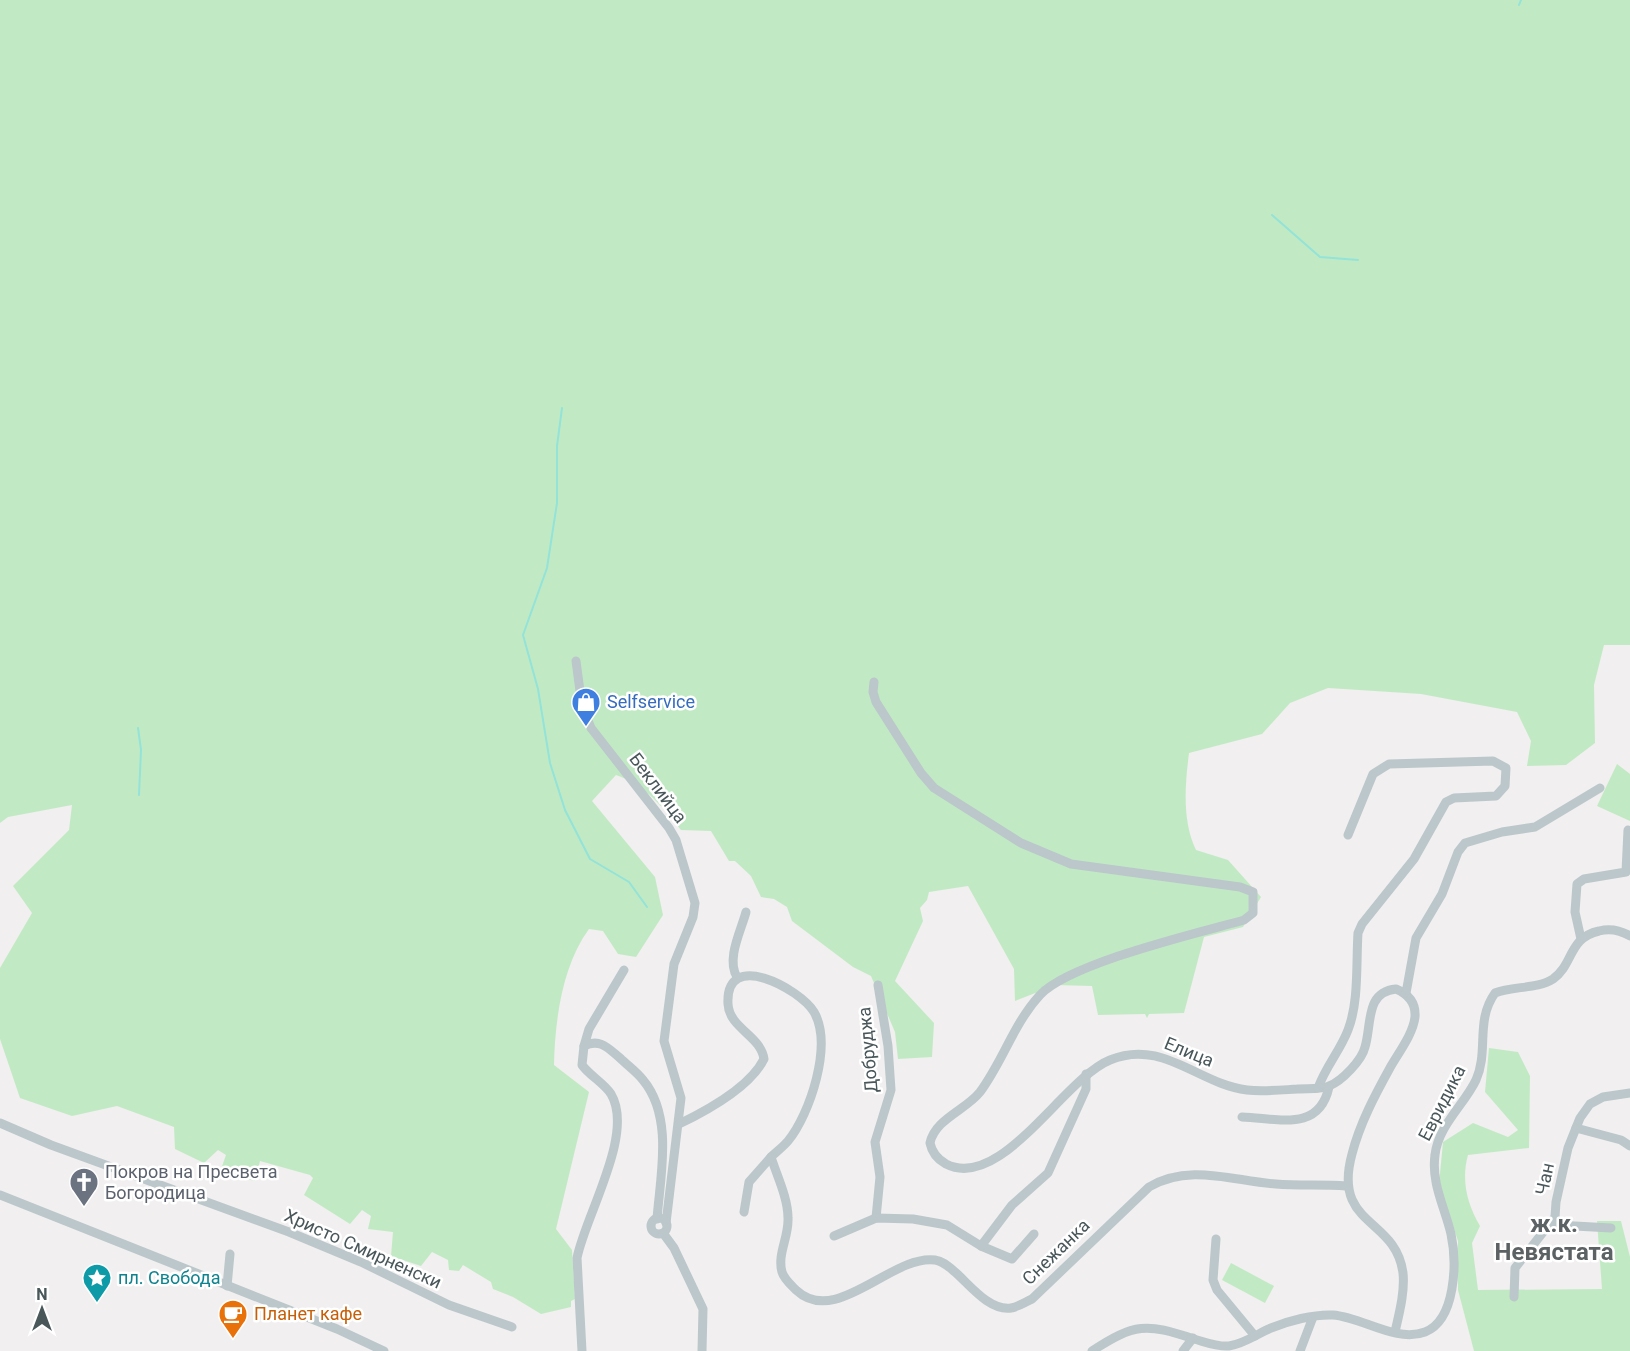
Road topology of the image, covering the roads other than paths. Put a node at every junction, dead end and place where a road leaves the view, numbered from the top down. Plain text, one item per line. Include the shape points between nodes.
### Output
1 (576, 661) dead end
2 (874, 682) dead end
3 (1600, 788) dead end
4 (1628, 830) dead end
5 (1348, 835) dead end
6 (746, 912) dead end
7 (1630, 936) edge
8 (1581, 939) junction
9 (624, 970) dead end
10 (737, 977) junction
11 (878, 985) dead end
12 (1406, 993) junction
13 (584, 1046) junction
14 (1086, 1074) junction
15 (1329, 1087) junction
16 (1318, 1088) junction
17 (1630, 1093) edge
18 (1242, 1117) dead end
19 (0, 1123) edge
20 (679, 1124) junction
21 (1576, 1128) junction
22 (1630, 1146) edge
23 (771, 1157) junction
24 (1346, 1186) junction
25 (0, 1195) edge
26 (744, 1212) dead end
27 (1555, 1217) junction
28 (876, 1218) junction
29 (657, 1219) junction
30 (666, 1223) junction
31 (1611, 1228) dead end
32 (663, 1233) junction
33 (1034, 1234) dead end
34 (834, 1236) dead end
35 (1216, 1239) dead end
36 (981, 1245) junction
37 (230, 1254) dead end
38 (226, 1286) junction
39 (1514, 1297) dead end
40 (1313, 1317) junction
41 (512, 1328) dead end
42 (1395, 1332) junction
43 (1255, 1336) junction
44 (1193, 1338) junction
45 (384, 1351) edge
46 (582, 1351) edge
47 (702, 1351) edge
48 (1092, 1351) edge
49 (1183, 1351) edge
50 (1300, 1351) edge

1 - 20 street, Беклийца via 582,706 591,728 669,828 694,896 693,917 670,983 664,1041 679,1087
2 - 14 street, Елица via 876,702 921,773 946,797 1004,833 1071,864 1228,885 1253,892 1253,913 1244,920 1160,943 1069,976 1046,990 1021,1020 980,1092 936,1129 931,1150 940,1161 956,1168 971,1169 989,1162 1021,1139
3 - 12 street via 1535,827 1465,843 1416,938
4 - 8 street via 1626,872 1584,879 1577,884 1575,912
5 - 16 street via 1373,774 1381,767 1493,761 1506,768 1505,786 1496,796 1454,798 1446,802 1414,859 1362,924 1351,1022 1325,1066
6 - 10 street via 733,958
7 - 8 street via 1620,930 1604,930
8 - 42 street, Евридика via 1554,978 1495,993 1486,1006 1477,1078 1441,1134 1435,1153 1434,1175 1454,1256 1450,1304 1441,1321 1428,1331 1414,1335
9 - 13 street via 589,1029
10 - 20 street via 730,990 730,1016 758,1045 764,1059 741,1085
10 - 23 street via 749,975 782,986 802,998 818,1022 818,1074 810,1097 788,1141
11 - 28 street, Добруджа via 891,1090 875,1142 880,1177
12 - 15 street via 1396,989 1380,994 1372,1004 1365,1049
12 - 24 street via 1415,1017 1365,1114
13 - 29 street via 601,1043 644,1080 651,1092 664,1152
13 - 46 street via 582,1065 610,1093 617,1117 605,1181 577,1258
14 - 16 street, Елица via 1108,1060 1139,1053 1156,1054 1247,1090
14 - 36 street via 1086,1089 1048,1173 1012,1205
15 - 16 street, Елица
15 - 18 street via 1326,1100 1312,1116
17 - 21 street, Чан via 1596,1100
19 - 41 street, Христо Смирненски via 289,1233 361,1262 449,1305
20 - 30 street, Беклийца
21 - 22 street
21 - 27 street, Чан via 1562,1173
23 - 24 street, Снежанка via 789,1219 781,1253 782,1273 801,1295 816,1300 838,1300 914,1263 932,1260 949,1267 996,1306 1010,1308 1032,1299 1160,1180 1215,1174 1253,1182
23 - 26 street via 749,1182
24 - 42 street via 1357,1209 1390,1243 1403,1271
25 - 38 street
27 - 31 street via 1557,1225
27 - 39 street, Чан via 1515,1268
28 - 34 street
28 - 36 street via 947,1225
29 - 30 street
29 - 32 street via 652,1230
30 - 32 street
32 - 47 street via 703,1309
33 - 36 street via 1012,1259
35 - 43 street via 1213,1280 1217,1290
37 - 38 street
38 - 45 street
40 - 42 street, Евридика via 1356,1319
40 - 43 street, Евридика via 1272,1327
40 - 50 street
43 - 44 street, Евридика via 1229,1346
44 - 48 street, Евридика via 1162,1328 1138,1328 1119,1333
44 - 49 street

